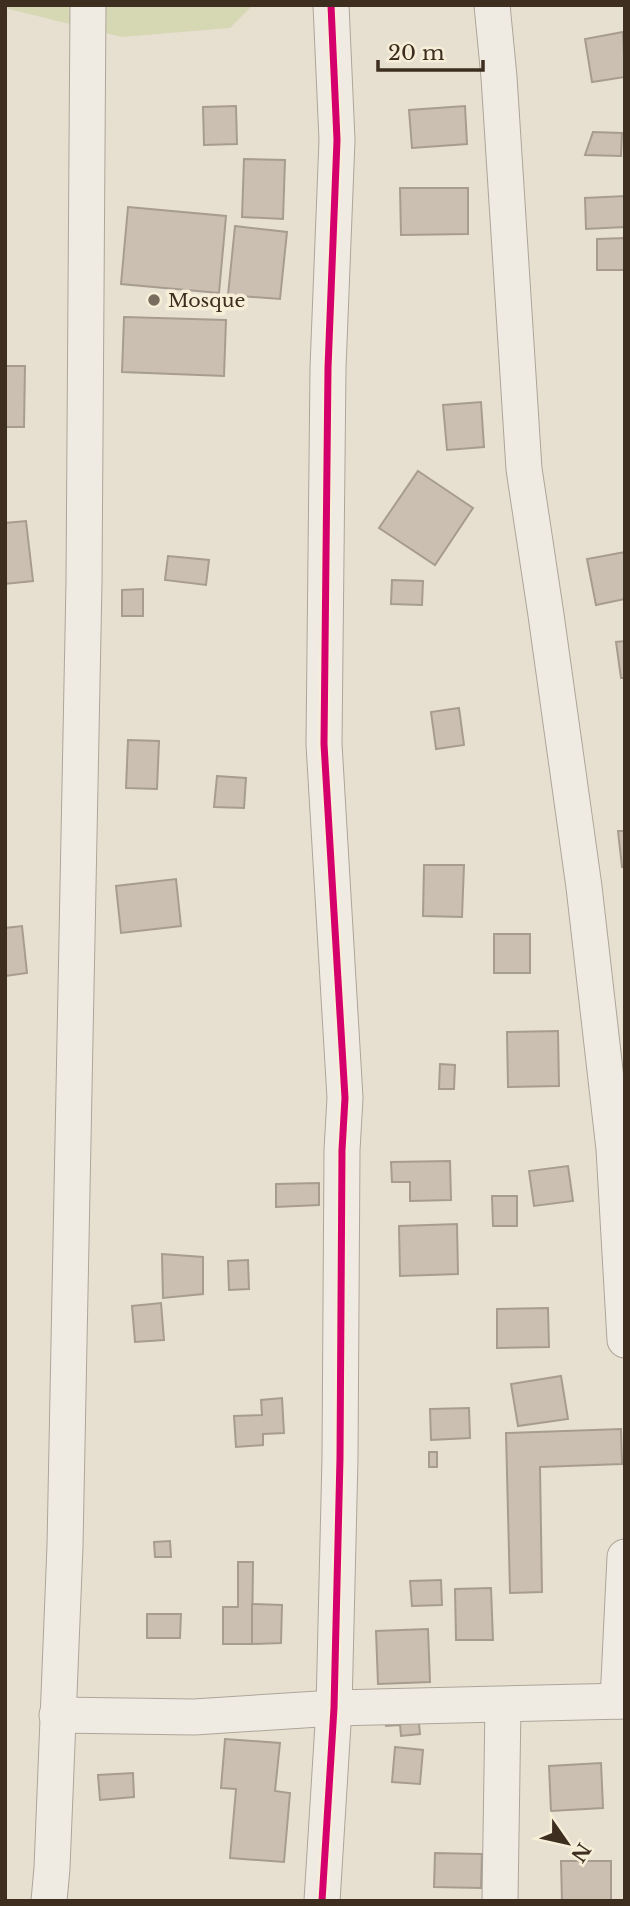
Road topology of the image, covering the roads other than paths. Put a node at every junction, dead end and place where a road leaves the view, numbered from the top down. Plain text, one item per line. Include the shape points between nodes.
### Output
1 (88, 5) edge
2 (331, 5) edge
3 (492, 5) edge
4 (625, 1340) edge
5 (625, 1557) edge
6 (622, 1701) edge
7 (503, 1705) junction
8 (334, 1708) junction
9 (57, 1715) junction
10 (49, 1901) edge
11 (322, 1901) edge
12 (500, 1901) edge

1 - 9 street via 84,596
2 - 8 street via 337,140 328,368 324,744 345,1098
3 - 4 street via 524,469 584,887 614,1149
5 - 6 street
6 - 7 street
7 - 8 street
7 - 12 street
8 - 9 street via 194,1717
8 - 11 street
9 - 10 street

